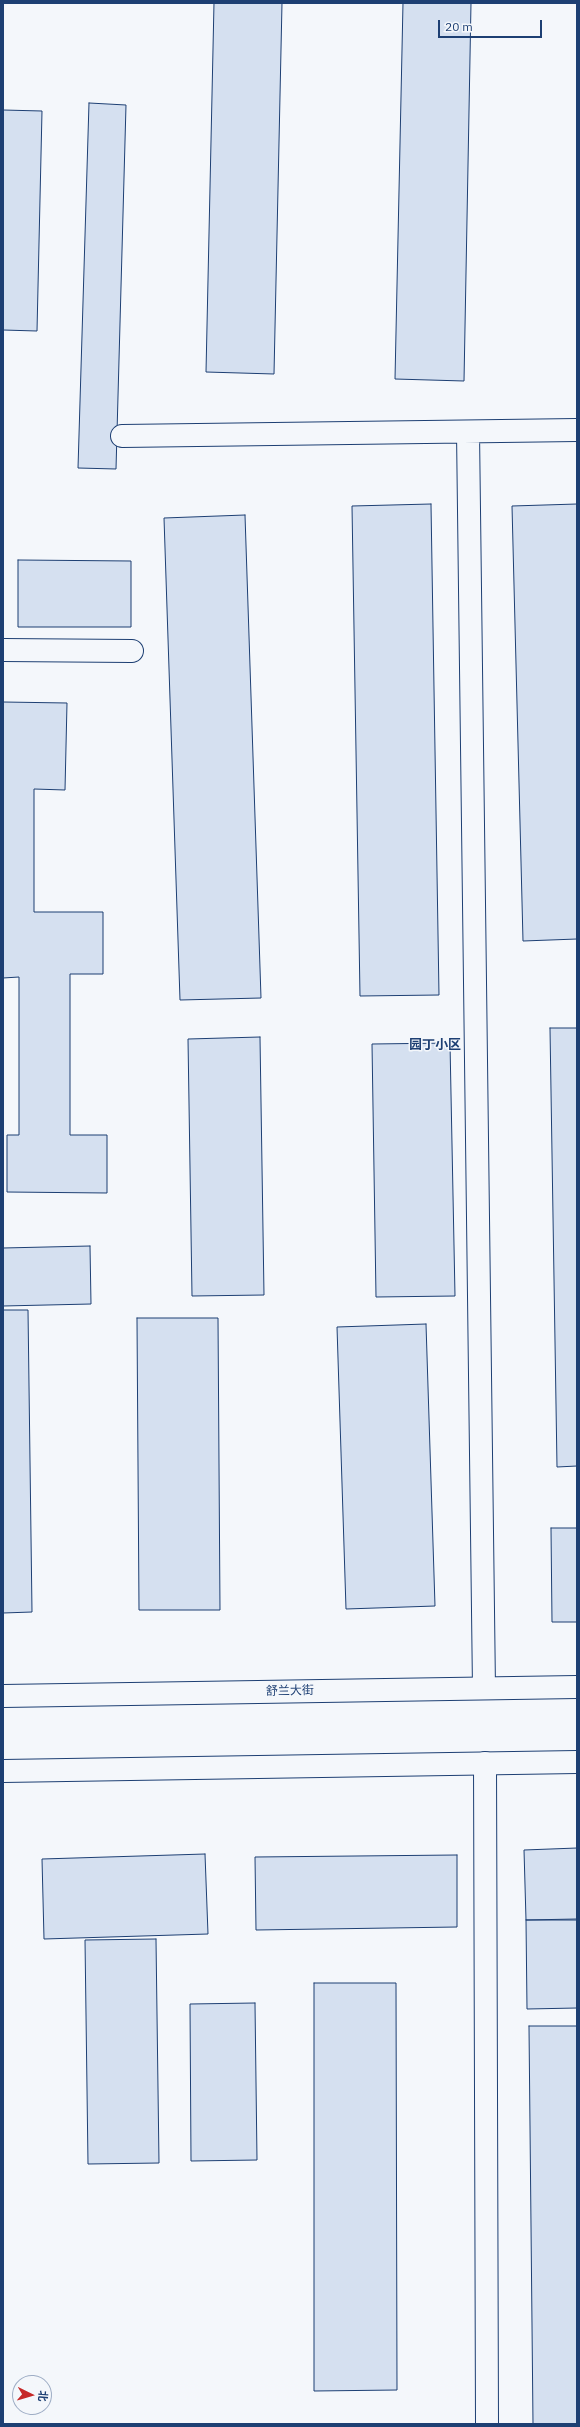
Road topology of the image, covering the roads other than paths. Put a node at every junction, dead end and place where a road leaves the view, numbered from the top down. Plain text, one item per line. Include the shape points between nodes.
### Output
1 (577, 430) edge
2 (468, 432) junction
3 (122, 436) dead end
4 (3, 650) edge
5 (132, 651) dead end
6 (577, 1687) edge
7 (484, 1688) junction
8 (3, 1696) edge
9 (577, 1762) edge
10 (485, 1764) junction
11 (3, 1771) edge
12 (488, 2424) edge

1 - 2 street
2 - 3 street
2 - 7 street
4 - 5 street
6 - 7 street, 舒兰大街
7 - 8 street, 舒兰大街
9 - 10 street
10 - 11 street
10 - 12 street

